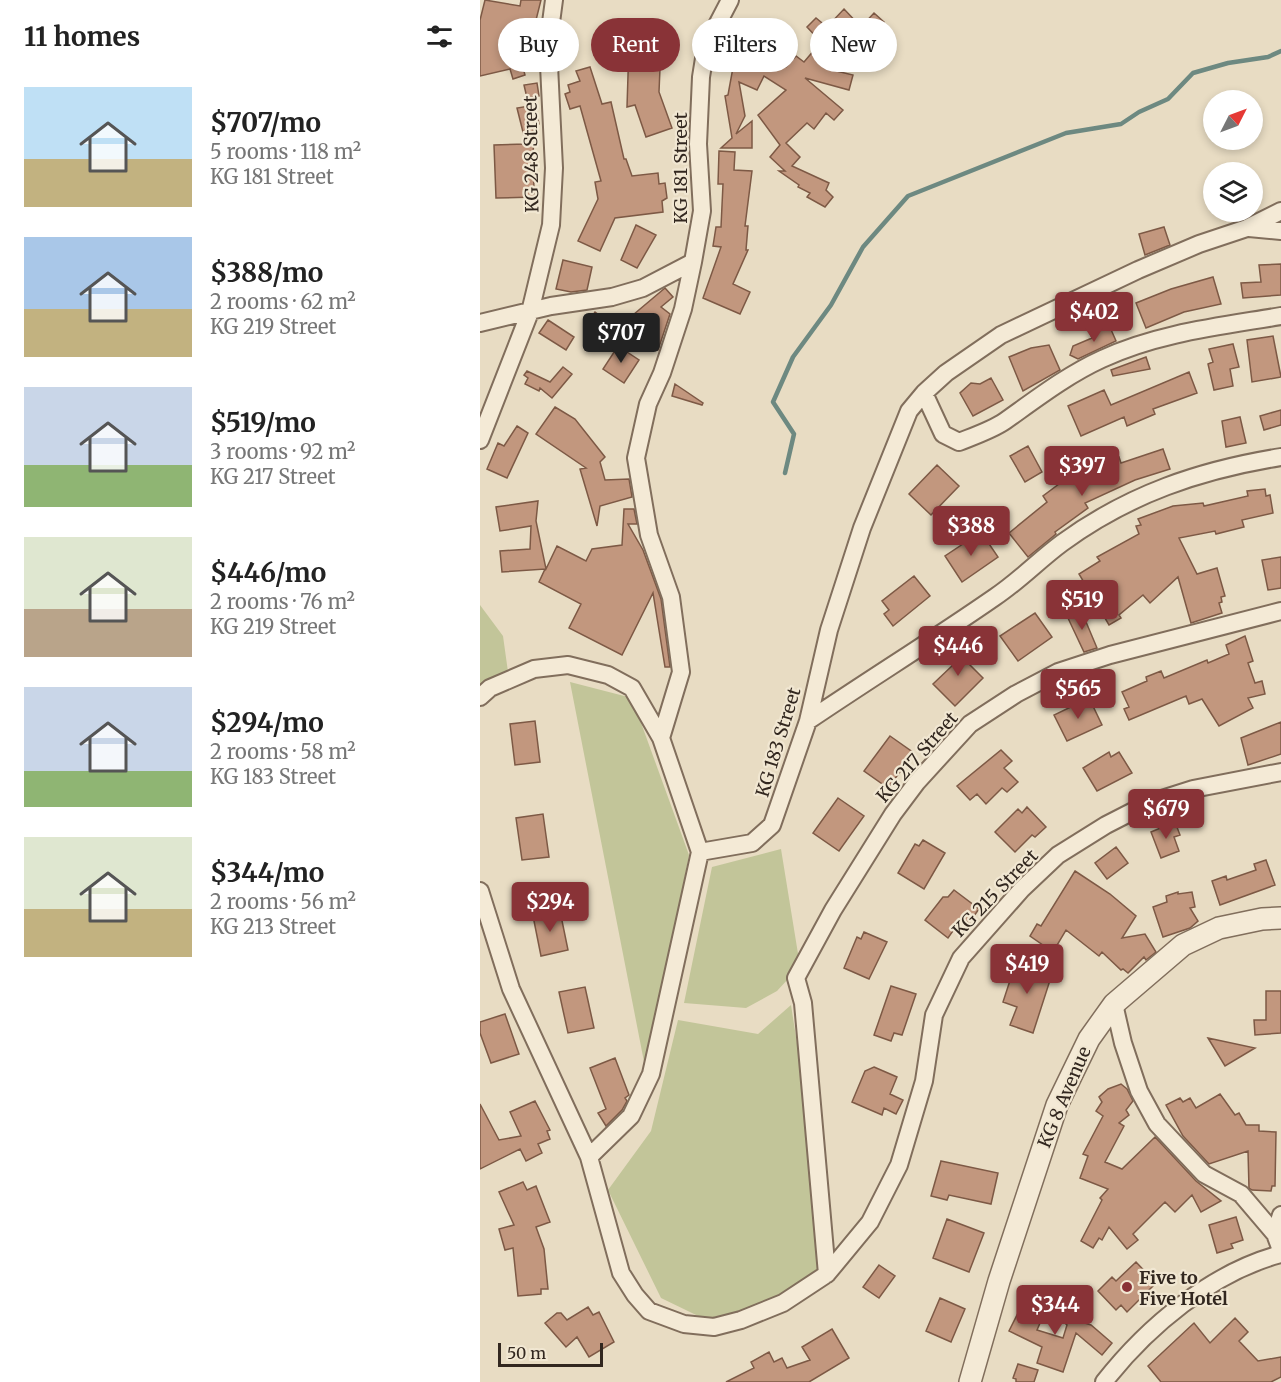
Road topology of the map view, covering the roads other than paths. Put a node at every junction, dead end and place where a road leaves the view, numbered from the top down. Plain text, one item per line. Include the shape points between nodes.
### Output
1 (554, 0) edge
2 (730, 0) edge
3 (1281, 211) edge
4 (1247, 228) junction
5 (1281, 231) edge
6 (693, 262) junction
7 (530, 312) junction
8 (1281, 316) edge
9 (480, 323) edge
10 (924, 393) junction
11 (480, 440) edge
12 (1281, 457) edge
13 (1281, 611) edge
14 (480, 697) edge
15 (808, 721) junction
16 (661, 738) junction
17 (1281, 772) edge
18 (700, 852) junction
19 (480, 891) edge
20 (1281, 918) edge
21 (1114, 1004) junction
22 (589, 1157) junction
23 (1281, 1215) edge
24 (1275, 1234) junction
25 (1281, 1252) edge
26 (827, 1274) junction
27 (970, 1382) edge
28 (1104, 1382) edge

1 - 7 street, KG 248 Street via 548,45 554,168 551,225
2 - 6 street, KG 181 Street via 706,46 701,77 698,144 702,211
3 - 4 street, KG 183 Street
4 - 5 street
4 - 10 street, KG 183 Street via 1138,270 1001,335
6 - 7 street via 643,288
6 - 16 street, KG 181 Street via 683,309 648,404 636,458 650,535 671,597 681,672
7 - 9 street
7 - 11 street, KG 248 Street
8 - 10 street via 1198,330 1102,359 1022,406 1004,422 959,442 943,434
10 - 15 street, KG 183 Street via 909,411 862,528 830,630
12 - 15 street via 1170,483 1113,509 1061,544 1014,584
13 - 26 street, KG 217 Street via 1058,672 970,724 893,814 796,978 803,1003
14 - 16 street via 490,688 534,669 568,665 608,675 632,688
15 - 18 street, KG 183 Street via 772,825 752,843
16 - 18 street
17 - 26 street, KG 215 Street via 1193,789 1149,803 1106,825 1059,855 983,930 961,958 934,1015 924,1081 899,1165 870,1222
18 - 22 street via 651,1074 631,1116
19 - 22 street via 511,989
20 - 21 street, KG 8 Avenue via 1219,928 1183,945
21 - 24 street via 1139,1091 1157,1124 1204,1174 1241,1194
21 - 27 street, KG 8 Avenue via 1089,1039 1057,1105
22 - 26 street, KG 215 Street via 621,1273 649,1311 684,1324 714,1327 783,1303
23 - 24 street
24 - 25 street
25 - 28 street via 1252,1262 1192,1299 1130,1350

